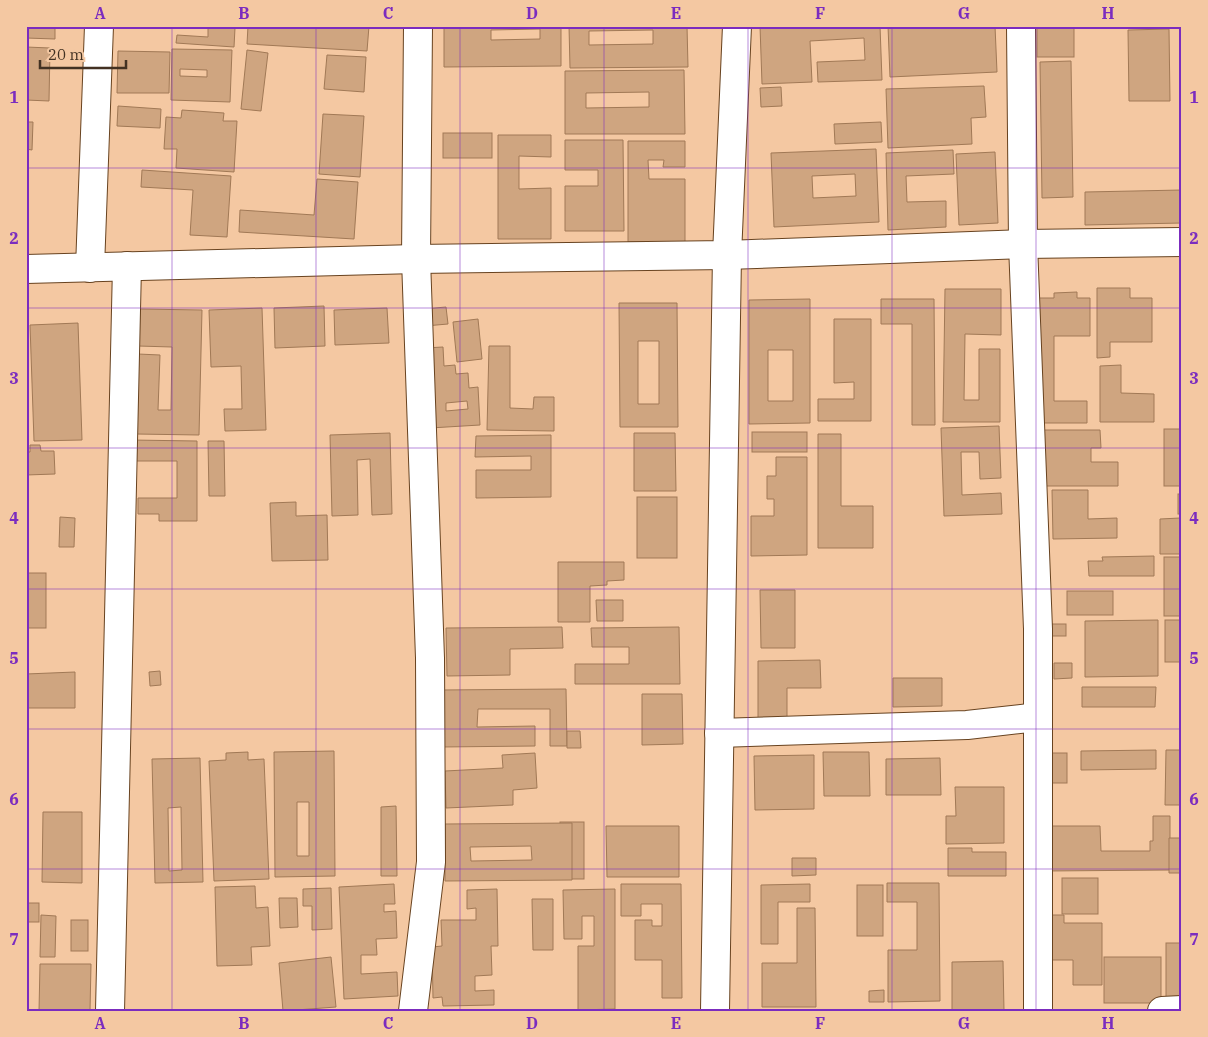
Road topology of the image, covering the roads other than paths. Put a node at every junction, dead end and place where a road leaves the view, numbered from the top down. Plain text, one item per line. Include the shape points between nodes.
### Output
1 (99, 26) edge
2 (418, 26) edge
3 (737, 26) edge
4 (1021, 26) edge
5 (1182, 242) edge
6 (1022, 244) junction
7 (727, 255) junction
8 (416, 260) junction
9 (127, 266) junction
10 (90, 268) junction
11 (26, 269) edge
12 (1038, 717) junction
13 (719, 733) junction
14 (1182, 1010) edge
15 (110, 1011) edge
16 (413, 1011) edge
17 (715, 1011) edge
18 (1038, 1011) edge
19 (1162, 1011) edge

1 - 10 street
2 - 8 street
3 - 7 street
4 - 6 street
5 - 6 street
6 - 7 street
6 - 12 street via 1038,629
7 - 8 street
7 - 13 street
8 - 9 street
8 - 16 street via 430,658 431,862
9 - 10 street
9 - 15 street
10 - 11 street
12 - 13 street via 967,725
12 - 18 street
13 - 17 street
14 - 19 street

